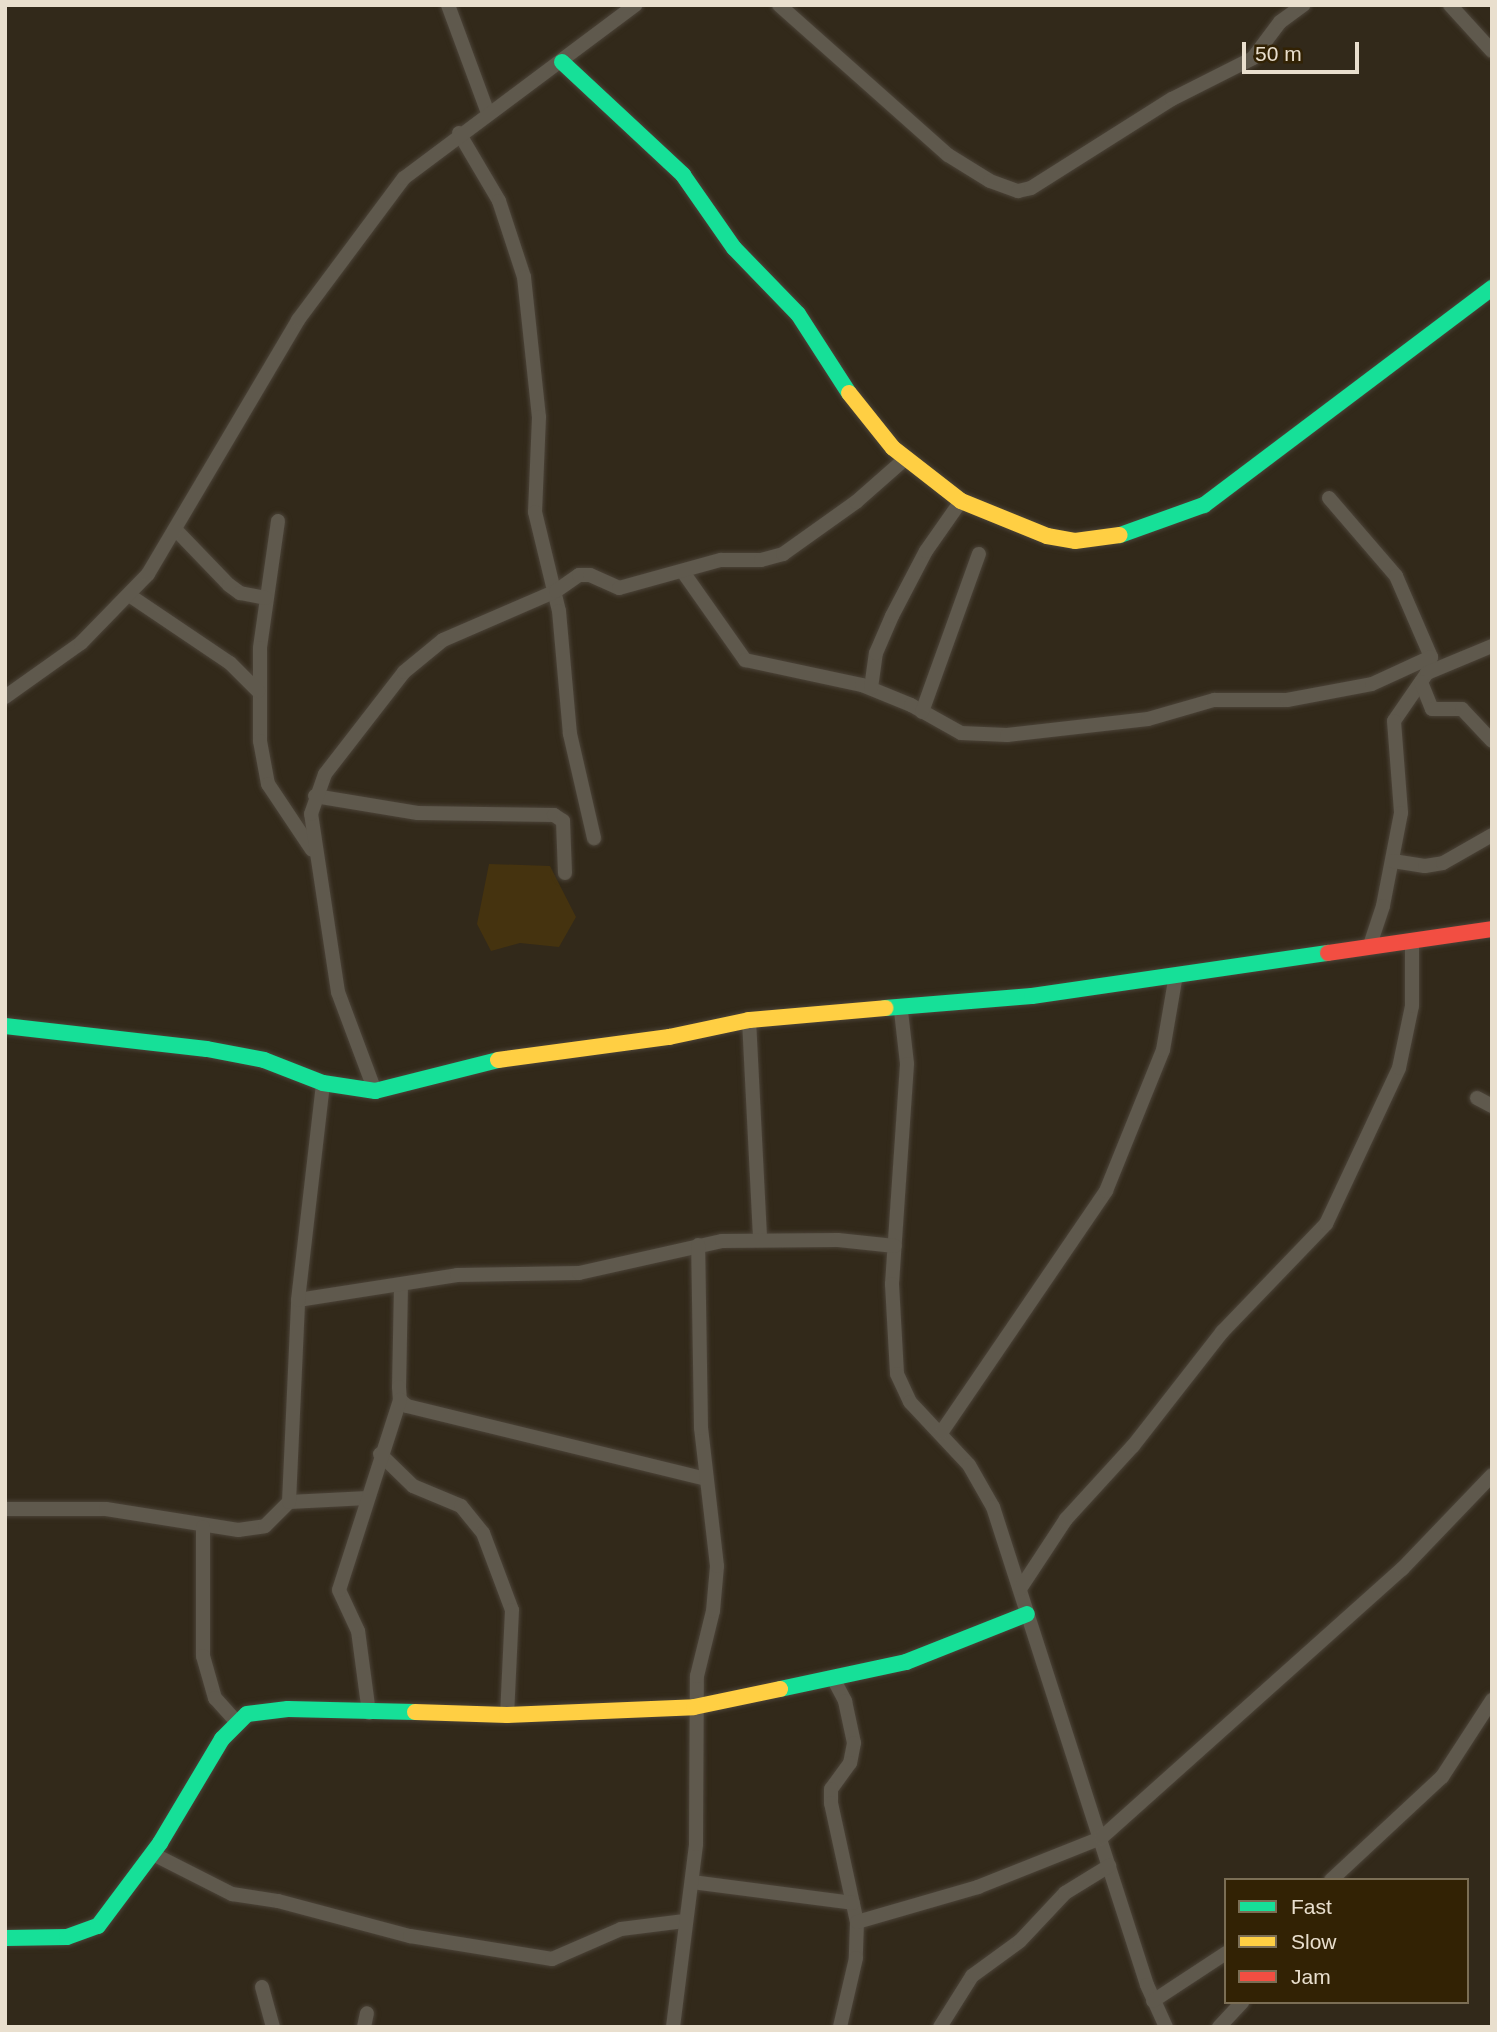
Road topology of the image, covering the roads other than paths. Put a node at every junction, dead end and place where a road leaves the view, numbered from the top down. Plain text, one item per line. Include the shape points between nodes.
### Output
1 (448, 5) edge
2 (635, 5) edge
3 (779, 5) edge
4 (1303, 5) edge
5 (1451, 5) edge
6 (1492, 51) edge
7 (562, 62) junction
8 (488, 113) junction
9 (459, 134) junction
10 (1492, 288) edge
11 (905, 459) junction
12 (1329, 498) dead end
13 (961, 501) junction
14 (278, 521) dead end
15 (176, 530) junction
16 (979, 554) dead end
17 (683, 572) junction
18 (556, 591) junction
19 (129, 596) junction
20 (266, 598) junction
21 (1492, 646) edge
22 (1431, 657) junction
23 (1424, 678) junction
24 (871, 688) junction
25 (258, 691) junction
26 (5, 697) edge
27 (922, 712) junction
28 (1492, 741) edge
29 (315, 796) junction
30 (1492, 835) edge
31 (594, 838) dead end
32 (314, 855) junction
33 (1393, 860) junction
34 (565, 873) dead end
35 (1492, 929) edge
36 (1412, 940) junction
37 (1370, 945) junction
38 (1176, 975) junction
39 (901, 1011) junction
40 (749, 1020) junction
41 (5, 1026) edge
42 (323, 1083) junction
43 (375, 1091) junction
44 (1477, 1098) dead end
45 (1492, 1106) edge
46 (760, 1239) junction
47 (698, 1245) junction
48 (895, 1245) junction
49 (401, 1285) junction
50 (298, 1300) junction
51 (400, 1400) junction
52 (942, 1433) junction
53 (380, 1454) junction
54 (1492, 1475) edge
55 (706, 1479) junction
56 (368, 1498) junction
57 (289, 1502) junction
58 (5, 1508) edge
59 (203, 1527) junction
60 (1020, 1589) junction
61 (1027, 1614) junction
62 (834, 1680) junction
63 (1492, 1700) edge
64 (694, 1707) junction
65 (369, 1713) junction
66 (507, 1716) junction
67 (234, 1724) junction
68 (1101, 1838) junction
69 (153, 1854) junction
70 (1109, 1866) junction
71 (1333, 1878) edge
72 (692, 1882) junction
73 (853, 1903) junction
74 (684, 1921) junction
75 (858, 1922) junction
76 (6, 1939) edge
77 (1224, 1954) edge
78 (262, 1987) dead end
79 (1153, 2001) junction
80 (1240, 2004) edge
81 (273, 2027) edge
82 (673, 2027) edge
83 (840, 2027) edge
84 (940, 2027) edge
85 (1166, 2027) edge
86 (1219, 2027) edge

1 - 8 street
2 - 7 street
3 - 4 street via 948,155 990,181 1018,191 1031,188 1172,99 1252,58 1280,22
5 - 6 street
7 - 8 street
7 - 11 street via 669,159 734,248 798,314 863,414
8 - 9 street
9 - 15 street via 404,178 344,253 280,349
9 - 18 street via 489,179 519,252 539,417 535,512
10 - 13 street via 1204,505 1152,527 1075,541 1013,526
11 - 13 street
11 - 17 street via 856,502 783,554 721,561
12 - 22 street via 1396,576
13 - 24 street via 926,551 896,607 876,653
14 - 20 street
15 - 19 street
15 - 20 street via 229,585 240,593
16 - 27 street
17 - 18 street via 619,588 579,575
17 - 24 street via 745,660
18 - 29 street via 475,623 420,656 340,751
18 - 31 street via 570,734
19 - 25 street via 230,663
19 - 26 street via 81,643
20 - 25 street
21 - 23 street
22 - 23 street
22 - 27 street via 1372,684 1298,698 1214,700 1167,716 1037,732 961,733
23 - 28 street via 1432,709 1462,709
23 - 33 street via 1394,721 1401,794
24 - 27 street
25 - 32 street via 268,784
29 - 32 street via 311,814
29 - 34 street via 418,813 554,815 563,821
30 - 33 street via 1443,863 1425,866
32 - 43 street via 338,992
33 - 37 street
35 - 36 street
36 - 37 street
36 - 60 street via 1412,1006 1399,1068 1326,1224 1222,1332 1133,1446 1066,1519
37 - 38 street
38 - 39 street
38 - 52 street via 1163,1050 1106,1191
39 - 40 street
39 - 48 street via 906,1098
40 - 43 street via 669,1037 509,1056
40 - 46 street
41 - 42 street via 226,1052 264,1060
42 - 43 street
42 - 50 street
44 - 45 street
46 - 47 street
46 - 48 street
47 - 49 street via 579,1273 457,1275
47 - 55 street
48 - 52 street via 892,1340 897,1374 910,1402
49 - 50 street
49 - 51 street
50 - 57 street
51 - 53 street
51 - 55 street via 407,1406
52 - 60 street via 983,1484
53 - 56 street
53 - 66 street via 413,1486 461,1506 483,1532 512,1610
54 - 68 street via 1402,1569
55 - 64 street via 716,1579
56 - 57 street
56 - 65 street via 339,1590 358,1631
57 - 59 street via 265,1526
58 - 59 street via 106,1509
59 - 67 street via 203,1656 215,1698
60 - 61 street
61 - 62 street via 942,1650
61 - 68 street
62 - 64 street
62 - 73 street via 845,1701 854,1743 853,1757 830,1795
63 - 71 street via 1442,1777
64 - 66 street
64 - 72 street
65 - 66 street
65 - 67 street via 270,1710 247,1714
67 - 69 street
68 - 70 street
68 - 75 street via 978,1887
69 - 74 street via 232,1894 278,1901 410,1936 552,1959 621,1929
69 - 76 street via 89,1932
70 - 79 street
70 - 84 street via 1065,1893 1020,1941 972,1976
72 - 73 street
72 - 74 street
73 - 75 street
74 - 82 street
75 - 83 street via 856,1958
77 - 79 street
78 - 81 street
79 - 85 street
80 - 86 street

